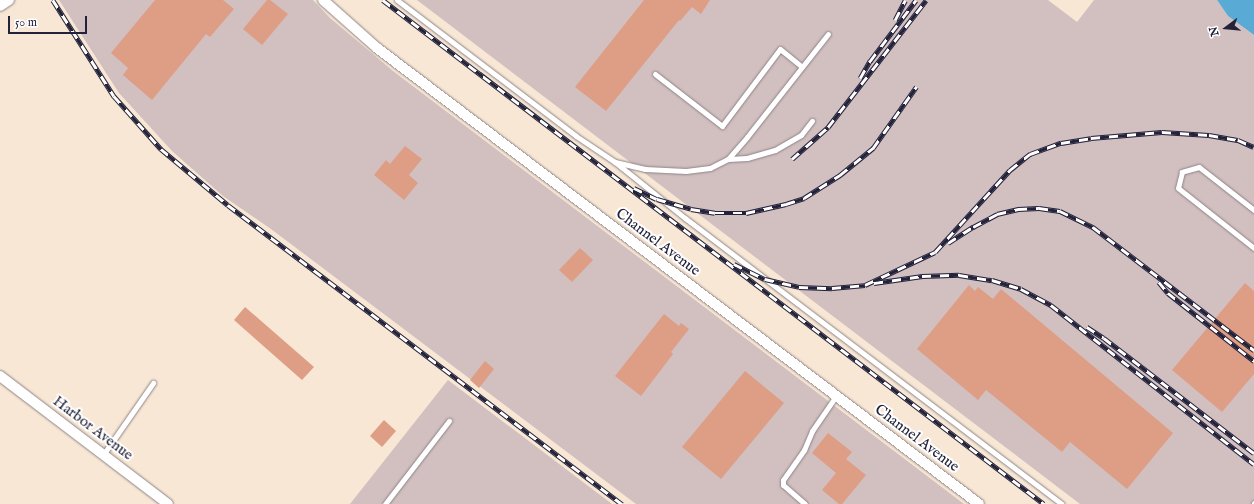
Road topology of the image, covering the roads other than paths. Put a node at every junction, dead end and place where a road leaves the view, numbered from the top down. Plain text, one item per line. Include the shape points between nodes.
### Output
1 (9, 0) edge
2 (323, 0) edge
3 (397, 0) edge
4 (0, 6) edge
5 (828, 34) dead end
6 (802, 67) junction
7 (654, 74) dead end
8 (812, 121) dead end
9 (728, 159) junction
10 (615, 162) junction
11 (1254, 210) edge
12 (1254, 248) edge
13 (0, 376) edge
14 (153, 383) dead end
15 (836, 396) junction
16 (449, 421) dead end
17 (103, 455) junction
18 (168, 504) edge
19 (385, 504) edge
20 (805, 504) edge
21 (979, 504) edge
22 (1062, 504) edge

1 - 4 street
2 - 15 street, Channel Avenue via 377,48
3 - 10 lane via 576,136
5 - 6 lane
6 - 7 lane via 780,49 722,126
6 - 9 lane
8 - 9 lane via 801,135 775,150 748,158
9 - 10 lane via 710,168 686,171 645,169
10 - 22 lane
11 - 12 lane via 1199,167 1182,172 1178,188
13 - 17 street, Harbor Avenue
14 - 17 lane
15 - 20 lane via 784,480 783,485
15 - 21 street, Channel Avenue
16 - 19 lane
17 - 18 street, Harbor Avenue

